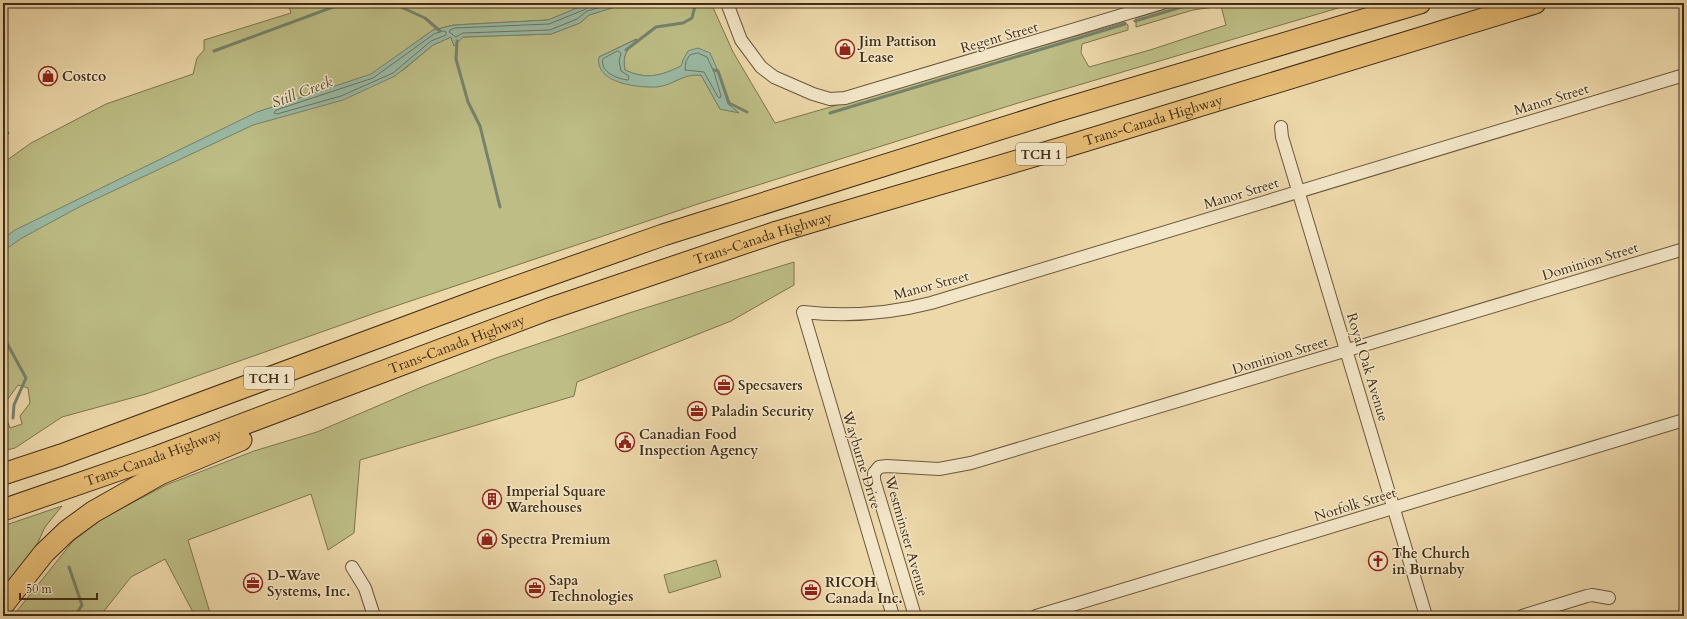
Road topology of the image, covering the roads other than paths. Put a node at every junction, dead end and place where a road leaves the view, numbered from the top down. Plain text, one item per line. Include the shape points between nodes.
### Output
1 (728, 3) edge
2 (1162, 3) edge
3 (1420, 3) edge
4 (1535, 3) edge
5 (1684, 75) edge
6 (1281, 127) dead end
7 (1299, 191) junction
8 (1684, 249) edge
9 (803, 312) joint
10 (1347, 350) junction
11 (383, 373) junction
12 (1684, 420) edge
13 (61, 455) junction
14 (3, 466) edge
15 (881, 466) joint
16 (3, 474) edge
17 (1394, 508) junction
18 (3, 510) edge
19 (352, 567) dead end
20 (1609, 598) dead end
21 (3, 605) edge
22 (374, 616) edge
23 (893, 616) edge
24 (915, 616) edge
25 (1036, 616) edge
26 (1426, 616) edge
27 (1522, 616) edge

1 - 2 street, Regent Street via 740,40 761,67 774,77 830,99 845,98
3 - 13 highway, TCH 1 via 1057,111 663,235
4 - 11 highway, Trans-Canada Highway / TCH 1 via 777,232 549,309
5 - 7 street, Manor Street
6 - 7 street, Royal Oak Avenue
7 - 9 street, Manor Street via 916,306 864,315
7 - 10 street, Royal Oak Avenue
8 - 10 street, Dominion Street
9 - 23 street, Wayburne Drive
10 - 15 street, Dominion Street via 957,467 935,470
10 - 17 street, Royal Oak Avenue
11 - 18 highway, Trans-Canada Highway / TCH 1 via 156,457
11 - 21 highway via 286,421 160,474 93,512 67,531 44,553
12 - 17 street, Norfolk Street
13 - 14 highway
13 - 16 highway, TCH 1
15 - 24 street, Westminster Avenue via 874,473 874,480
17 - 25 street, Norfolk Street
17 - 26 street, Royal Oak Avenue
19 - 22 street via 365,588
20 - 27 street via 1586,596

